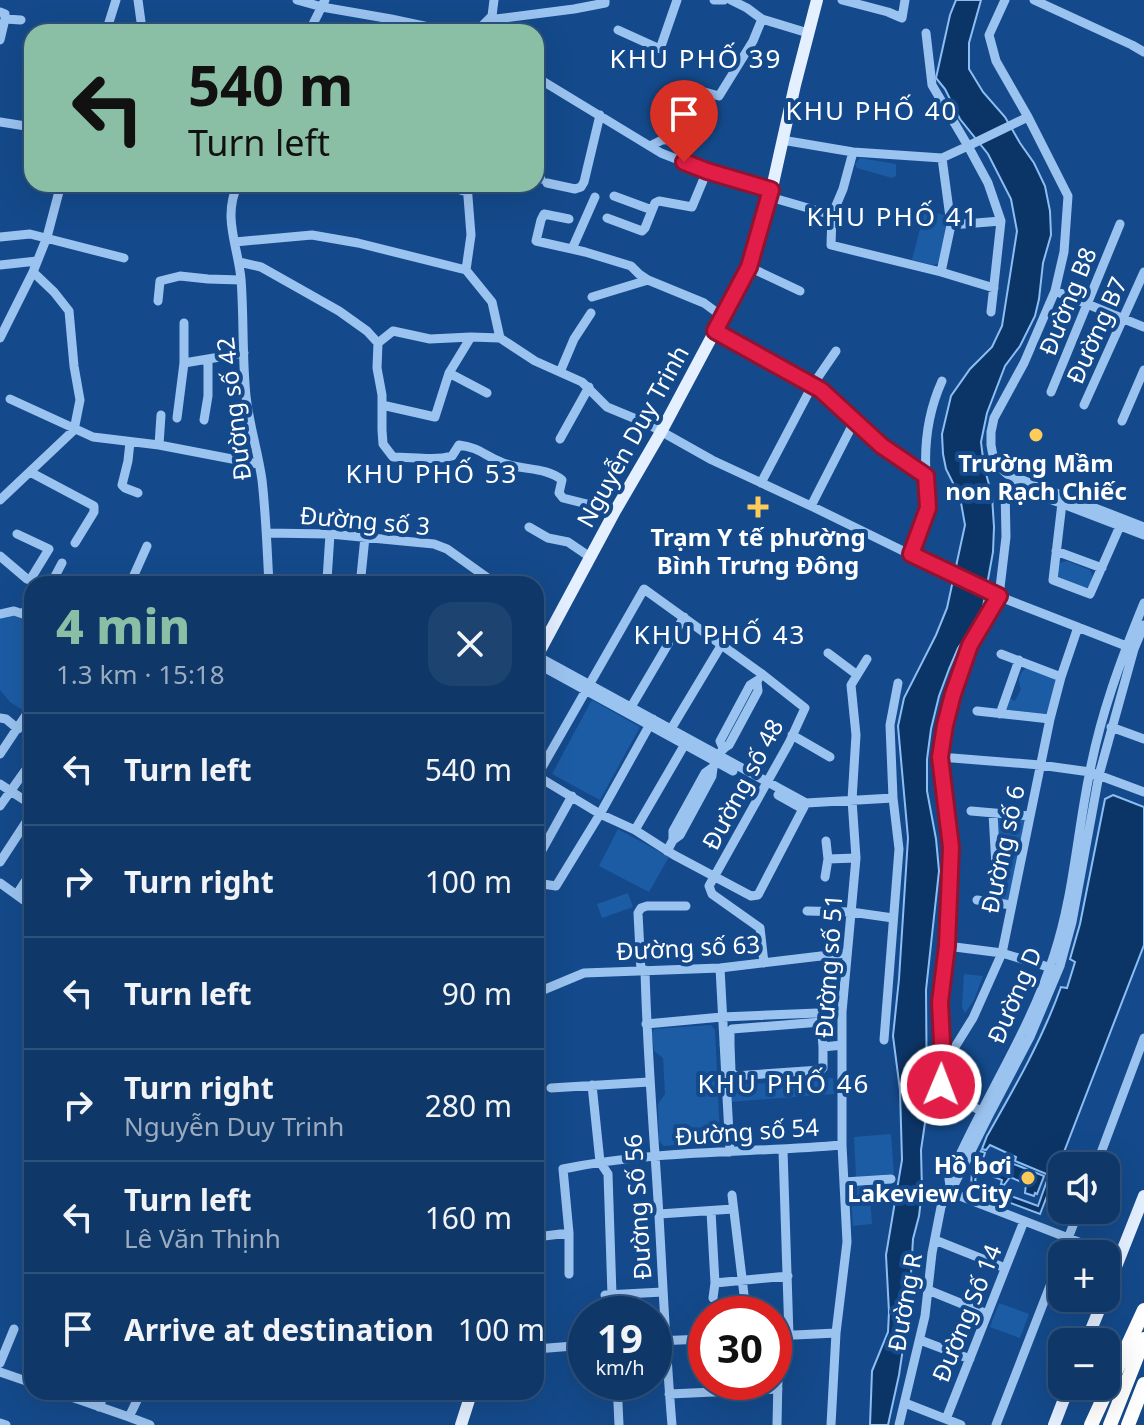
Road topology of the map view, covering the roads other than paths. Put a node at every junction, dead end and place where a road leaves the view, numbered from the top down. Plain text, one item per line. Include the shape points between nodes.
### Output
1 (116, 0) edge
2 (138, 0) edge
3 (297, 0) edge
4 (494, 0) edge
5 (605, 0) edge
6 (677, 0) edge
7 (714, 0) edge
8 (724, 0) edge
9 (731, 0) edge
10 (817, 0) edge
11 (842, 0) edge
12 (905, 0) edge
13 (1005, 0) edge
14 (1034, 0) edge
15 (323, 3) edge
16 (2, 15) edge
17 (762, 19) junction
18 (21, 20) dead end
19 (488, 20) junction
20 (108, 24) edge
21 (141, 24) edge
22 (313, 24) edge
23 (414, 24) edge
24 (484, 24) edge
25 (618, 30) dead end
26 (808, 33) junction
27 (926, 33) dead end
28 (0, 40) edge
29 (1144, 52) edge
30 (544, 85) edge
31 (683, 86) dead end
32 (600, 115) junction
33 (1028, 117) junction
34 (0, 122) edge
35 (24, 126) edge
36 (686, 139) dead end
37 (782, 140) junction
38 (650, 146) junction
39 (968, 146) junction
40 (853, 152) junction
41 (942, 158) junction
42 (707, 171) junction
43 (544, 181) edge
44 (59, 192) edge
45 (235, 192) edge
46 (467, 192) edge
47 (770, 193) junction
48 (614, 196) dead end
49 (595, 197) dead end
50 (652, 210) junction
51 (832, 215) junction
52 (607, 218) dead end
53 (569, 219) dead end
54 (1001, 221) junction
55 (1120, 224) dead end
56 (951, 225) junction
57 (0, 237) edge
58 (47, 237) junction
59 (235, 242) junction
60 (572, 249) junction
61 (124, 258) dead end
62 (37, 261) junction
63 (239, 262) junction
64 (0, 265) edge
65 (749, 267) junction
66 (466, 270) junction
67 (33, 272) junction
68 (941, 272) junction
69 (1144, 272) edge
70 (241, 280) junction
71 (648, 280) junction
72 (994, 288) junction
73 (800, 291) dead end
74 (1055, 291) junction
75 (592, 297) dead end
76 (158, 301) dead end
77 (1087, 304) junction
78 (991, 312) dead end
79 (591, 313) dead end
80 (723, 317) junction
81 (1123, 319) junction
82 (184, 323) dead end
83 (1144, 327) edge
84 (715, 331) junction
85 (471, 337) junction
86 (0, 338) edge
87 (500, 338) junction
88 (378, 343) junction
89 (836, 351) dead end
90 (244, 353) junction
91 (208, 360) junction
92 (184, 363) junction
93 (1144, 370) edge
94 (560, 372) junction
95 (449, 373) junction
96 (942, 381) dead end
97 (812, 386) junction
98 (589, 387) junction
99 (1051, 392) dead end
100 (487, 393) dead end
101 (10, 399) dead end
102 (382, 405) junction
103 (1084, 405) dead end
104 (161, 415) dead end
105 (177, 418) dead end
106 (204, 420) dead end
107 (1122, 421) dead end
108 (853, 424) junction
109 (74, 430) junction
110 (661, 432) junction
111 (560, 439) dead end
112 (130, 442) junction
113 (159, 445) junction
114 (258, 464) junction
115 (30, 472) junction
116 (926, 476) junction
117 (761, 483) junction
118 (138, 493) dead end
119 (0, 500) edge
120 (1062, 503) junction
121 (811, 506) junction
122 (615, 511) junction
123 (1120, 526) junction
124 (529, 527) dead end
125 (1144, 527) edge
126 (267, 533) junction
127 (17, 534) dead end
128 (330, 534) junction
129 (1144, 535) edge
130 (365, 537) junction
131 (75, 543) dead end
132 (147, 546) dead end
133 (1056, 551) junction
134 (911, 554) junction
135 (0, 556) edge
136 (590, 557) junction
137 (62, 563) dead end
138 (1102, 568) junction
139 (24, 576) edge
140 (35, 576) edge
141 (55, 576) edge
142 (134, 576) edge
143 (269, 576) edge
144 (327, 576) edge
145 (361, 576) dead end
146 (485, 576) edge
147 (999, 596) junction
148 (1144, 603) edge
149 (0, 614) edge
150 (24, 615) edge
151 (684, 617) junction
152 (1144, 625) edge
153 (1078, 627) junction
154 (544, 633) edge
155 (722, 644) junction
156 (1130, 648) junction
157 (828, 653) dead end
158 (1001, 654) dead end
159 (867, 659) dead end
160 (1019, 660) junction
161 (544, 663) edge
162 (856, 674) junction
163 (1061, 677) junction
164 (760, 678) junction
165 (898, 683) dead end
166 (587, 687) junction
167 (631, 707) junction
168 (977, 711) dead end
169 (1000, 714) junction
170 (0, 718) edge
171 (24, 719) edge
172 (1050, 719) junction
173 (651, 722) junction
174 (1111, 727) junction
175 (18, 729) junction
176 (671, 729) junction
177 (792, 735) junction
178 (1144, 739) edge
179 (685, 744) junction
180 (0, 754) edge
181 (830, 757) dead end
182 (940, 757) junction
183 (718, 758) junction
184 (544, 763) edge
185 (1040, 765) junction
186 (24, 773) edge
187 (1094, 773) junction
188 (544, 781) edge
189 (0, 784) edge
190 (765, 785) junction
191 (11, 792) junction
192 (1144, 792) edge
193 (572, 796) junction
194 (893, 798) junction
195 (24, 800) edge
196 (852, 800) junction
197 (0, 806) edge
198 (804, 806) junction
199 (971, 811) dead end
200 (993, 813) junction
201 (600, 814) junction
202 (1030, 816) junction
203 (24, 825) edge
204 (635, 830) junction
205 (826, 841) dead end
206 (544, 847) edge
207 (667, 851) junction
208 (856, 858) junction
209 (828, 859) junction
210 (0, 862) edge
211 (715, 877) junction
212 (825, 877) dead end
213 (0, 883) edge
214 (24, 883) edge
215 (544, 884) edge
216 (17, 894) junction
217 (24, 900) edge
218 (977, 900) dead end
219 (998, 903) junction
220 (1011, 905) junction
221 (686, 906) dead end
222 (807, 911) dead end
223 (851, 912) junction
224 (893, 918) junction
225 (947, 946) junction
226 (846, 953) junction
227 (1002, 953) junction
228 (764, 963) junction
229 (720, 968) junction
230 (1054, 969) junction
231 (643, 970) junction
232 (544, 990) edge
233 (842, 1012) junction
234 (722, 1017) junction
235 (775, 1020) junction
236 (646, 1024) junction
237 (837, 1024) dead end
238 (1144, 1038) edge
239 (884, 1040) dead end
240 (942, 1043) junction
241 (958, 1043) junction
242 (727, 1045) junction
243 (839, 1046) junction
244 (823, 1047) junction
245 (942, 1068) junction
246 (649, 1082) junction
247 (592, 1085) junction
248 (551, 1088) dead end
249 (985, 1113) junction
250 (842, 1145) junction
251 (783, 1150) junction
252 (730, 1152) junction
253 (1101, 1152) edge
254 (655, 1157) junction
255 (600, 1162) junction
256 (891, 1179) dead end
257 (844, 1182) junction
258 (948, 1189) junction
259 (732, 1195) dead end
260 (1144, 1196) edge
261 (733, 1209) junction
262 (711, 1211) junction
263 (659, 1214) junction
264 (1024, 1221) junction
265 (1074, 1224) edge
266 (569, 1233) junction
267 (544, 1236) edge
268 (1068, 1238) junction
269 (935, 1240) junction
270 (1073, 1240) edge
271 (1120, 1258) edge
272 (1005, 1268) junction
273 (569, 1274) dead end
274 (788, 1276) junction
275 (742, 1280) junction
276 (715, 1283) junction
277 (928, 1290) junction
278 (1048, 1290) edge
279 (663, 1292) junction
280 (663, 1296) edge
281 (713, 1296) edge
282 (744, 1296) edge
283 (788, 1296) edge
284 (1144, 1310) edge
285 (987, 1314) junction
286 (14, 1329) dead end
287 (836, 1333) junction
288 (792, 1336) edge
289 (1144, 1339) edge
290 (920, 1340) junction
291 (568, 1346) edge
292 (544, 1348) edge
293 (970, 1359) junction
294 (0, 1363) edge
295 (0, 1372) edge
296 (24, 1380) edge
297 (1144, 1384) edge
298 (79, 1400) edge
299 (102, 1400) edge
300 (137, 1400) edge
301 (469, 1400) edge
302 (618, 1400) edge
303 (670, 1400) edge
304 (778, 1400) edge
305 (1064, 1400) edge
306 (905, 1403) junction
307 (99, 1407) junction
308 (129, 1417) junction
309 (946, 1419) junction
310 (0, 1423) edge
311 (6, 1425) edge
312 (150, 1425) edge
313 (461, 1425) edge
314 (619, 1425) edge
315 (672, 1425) edge
316 (777, 1425) edge
317 (831, 1425) edge
318 (899, 1425) edge
319 (961, 1425) edge
320 (996, 1425) edge
321 (1054, 1425) edge
322 (1091, 1425) edge
323 (1110, 1425) edge
324 (1128, 1425) edge

1 - 20 street
2 - 21 street
3 - 15 street
4 - 19 street
5 - 19 street
6 - 25 street via 660,49
7 - 8 street
9 - 17 street
10 - 26 main road, Nguyễn Duy Trinh
11 - 12 street via 902,18
13 - 33 street via 989,35 996,61
14 - 29 street
15 - 22 street
15 - 23 street
16 - 18 street
16 - 28 street
17 - 26 street
17 - 31 street via 719,96
19 - 24 street
26 - 37 main road, Nguyễn Duy Trinh
27 - 39 street via 932,85
30 - 32 street
32 - 38 street
32 - 43 street via 581,187
33 - 39 street
33 - 74 street via 1068,196
34 - 35 street
36 - 38 street
37 - 40 street
37 - 47 main road, Nguyễn Duy Trinh
38 - 42 street
39 - 41 street
39 - 54 street
40 - 41 street
40 - 51 street
41 - 56 street
42 - 47 street
42 - 50 street via 692,207 659,201
44 - 58 street
45 - 59 street, Đường số 42 via 229,217
46 - 66 street via 471,235
47 - 51 street
47 - 65 main road, Nguyễn Duy Trinh
48 - 50 street
49 - 60 street
50 - 52 street via 642,231
51 - 68 street via 831,245
53 - 60 street via 544,214 536,241
54 - 56 street
54 - 72 street
55 - 77 street, Đường B8
56 - 68 street
57 - 58 street
58 - 61 street
58 - 62 street
59 - 63 street, Đường số 42
59 - 66 street via 312,235
60 - 71 street via 631,266
62 - 64 street
62 - 67 street
63 - 70 street, Đường số 42
63 - 88 street via 261,267 339,311
65 - 73 street
65 - 80 main road, Nguyễn Duy Trinh
66 - 87 street via 492,302
67 - 86 street
67 - 109 street via 69,311 80,400
68 - 72 street
69 - 81 street, Đường B7
70 - 76 street via 170,278 160,281
70 - 90 street, Đường số 42
71 - 75 street
71 - 80 street via 704,303
72 - 78 street
74 - 77 street
74 - 125 street via 994,418 993,456 1007,474
77 - 81 street
77 - 99 street, Đường B8
79 - 94 street
80 - 84 main road, Nguyễn Duy Trinh
81 - 83 street
81 - 103 street, Đường B7
82 - 92 street
84 - 97 street
84 - 110 main road, Nguyễn Duy Trinh
85 - 87 street
85 - 88 street via 430,339 392,331
85 - 95 street
87 - 94 street
88 - 102 street
89 - 97 street
90 - 91 street
90 - 114 street, Đường số 42
91 - 92 street
91 - 106 street
92 - 105 street
93 - 107 street
94 - 98 street
95 - 100 street
95 - 102 street via 435,417
96 - 116 street via 927,427
97 - 108 street
97 - 117 street
98 - 110 street via 607,407
98 - 111 street
101 - 109 street
102 - 122 street via 383,444 393,457 438,460 452,456 459,445 475,447 502,463 560,477 561,497
104 - 113 street
108 - 116 street via 904,468
108 - 121 street
109 - 112 street
109 - 115 street
110 - 117 street
110 - 122 main road, Nguyễn Duy Trinh
112 - 113 street
112 - 118 street via 122,485
113 - 114 street
114 - 126 street, Đường số 42
115 - 119 street
115 - 131 street via 94,506
116 - 134 street via 928,508
117 - 121 street
120 - 123 street
120 - 133 street
120 - 147 street via 1006,485
121 - 134 street
122 - 136 main road, Nguyễn Duy Trinh
123 - 129 street
123 - 138 street
124 - 136 street
126 - 128 street, Đường số 3
126 - 143 street, Đường số 42
127 - 140 street via 49,549
128 - 130 street, Đường số 3
128 - 144 street
130 - 145 street
130 - 146 street, Đường số 3 via 434,544
132 - 142 street
133 - 138 street
133 - 138 street via 1053,580 1090,594
134 - 147 street
135 - 139 street
136 - 154 main road, Nguyễn Duy Trinh
137 - 141 street
147 - 153 street
147 - 182 street via 970,645
148 - 156 street, Đường D
149 - 150 street
151 - 155 street, Đường số 48
151 - 166 street, Đường số 48 via 644,589
151 - 167 street
152 - 156 street, Đường D
153 - 156 street
153 - 163 street, Đường số 6
155 - 164 street, Đường số 48
155 - 176 street
156 - 174 street, Đường D
156 - 187 street, Đường D via 1107,704
157 - 162 street
158 - 160 street
159 - 162 street
160 - 163 street
160 - 169 street
161 - 166 street
162 - 196 street, Đường số 51 via 851,685 856,735
163 - 172 street, Đường số 6
164 - 177 street, Đường số 48 via 805,708
164 - 183 street via 758,691
165 - 194 street via 890,725
166 - 167 street
166 - 173 street
166 - 184 street
167 - 173 street
168 - 169 street
169 - 172 street
170 - 175 street
171 - 175 street
172 - 185 street, Đường số 6
173 - 176 street
173 - 179 street
173 - 201 street
174 - 178 street
174 - 187 street, Đường D
175 - 180 street
176 - 183 street
177 - 181 street
177 - 190 street, Đường số 48
179 - 183 street
179 - 204 street
182 - 185 street
182 - 225 street via 951,847
183 - 190 street
183 - 207 street
185 - 187 street
185 - 202 street, Đường số 6
186 - 191 street
187 - 192 street
187 - 230 street, Đường D
188 - 193 street
189 - 191 street
190 - 198 street
190 - 211 street, Đường số 48
191 - 195 street
191 - 197 street
193 - 201 street
193 - 206 street
194 - 196 street
194 - 224 street via 899,849
196 - 198 street
196 - 208 street, Đường số 51
198 - 211 street via 758,895
199 - 200 street
200 - 202 street
200 - 219 street
201 - 204 street
201 - 215 street via 556,886
202 - 220 street, Đường số 6
203 - 210 street
204 - 207 street
205 - 209 street
207 - 211 street
208 - 209 street
208 - 223 street, Đường số 51
209 - 212 street
211 - 228 street, Đường số 48 via 709,886 712,894 760,928
213 - 216 street
214 - 216 street
216 - 217 street
218 - 219 street
219 - 220 street
220 - 227 street, Đường số 6
221 - 231 street, Đường Số 56 via 641,908
222 - 223 street
223 - 224 street
223 - 226 street, Đường số 51
224 - 239 street
225 - 227 street
225 - 240 street via 940,1002
226 - 228 street, Đường số 63
226 - 233 street, Đường số 51
227 - 230 street
227 - 241 street, Đường số 6
228 - 229 street, Đường số 63
229 - 231 street, Đường số 63
229 - 234 street
230 - 249 street, Đường D
231 - 232 street, Đường số 63 via 584,973
231 - 236 street, Đường Số 56
233 - 235 street
233 - 243 street, Đường số 51
234 - 235 street
234 - 236 street
234 - 242 street
235 - 242 street via 732,1029
235 - 244 street via 821,1022
236 - 246 street, Đường Số 56
237 - 243 street
238 - 253 street
240 - 241 street
240 - 245 street
241 - 245 street, Đường số 6
242 - 244 street via 734,1076 820,1070
242 - 252 street
243 - 244 street
243 - 250 street, Đường số 51
245 - 249 street via 944,1092
246 - 247 street
246 - 254 street, Đường Số 56
247 - 248 street
247 - 255 street
249 - 258 street, Đường D via 954,1166
250 - 251 street, Đường số 54
250 - 257 street, Đường số 51
251 - 252 street, Đường số 54
251 - 274 street
252 - 254 street, Đường số 54
254 - 255 street, Đường số 54
254 - 263 street, Đường Số 56
255 - 266 street, Đường số 54 via 563,1169
255 - 279 street via 608,1174 609,1295
256 - 257 street
257 - 287 street, Đường số 51 via 847,1242
258 - 264 street
258 - 269 street, Đường R
259 - 261 street
260 - 271 main road
261 - 262 street
261 - 275 street
262 - 263 street
262 - 276 street
263 - 279 street, Đường Số 56
264 - 268 street
264 - 272 street, Đường Số 14
265 - 268 street
266 - 267 street
266 - 273 street, Đường số 54
268 - 270 street
269 - 272 street
269 - 277 street, Đường R
272 - 285 street, Đường Số 14
274 - 275 street
274 - 283 street
275 - 276 street
275 - 282 street
276 - 281 street
277 - 285 street
277 - 290 street, Đường R
278 - 320 street
279 - 280 street, Đường Số 56
284 - 322 highway
285 - 293 street, Đường Số 14
286 - 294 street
287 - 288 street
287 - 317 street, Đường số 51
289 - 323 highway
290 - 293 street
290 - 306 street, Đường R
291 - 292 street
293 - 309 street, Đường Số 14
295 - 296 street
297 - 324 highway
298 - 307 street
299 - 307 street
300 - 308 street
301 - 313 main road
302 - 314 street
303 - 315 street, Đường Số 56
304 - 316 street
305 - 321 main road
306 - 309 street
306 - 318 street, Đường R
307 - 308 street
308 - 312 street
309 - 319 street
310 - 311 street

